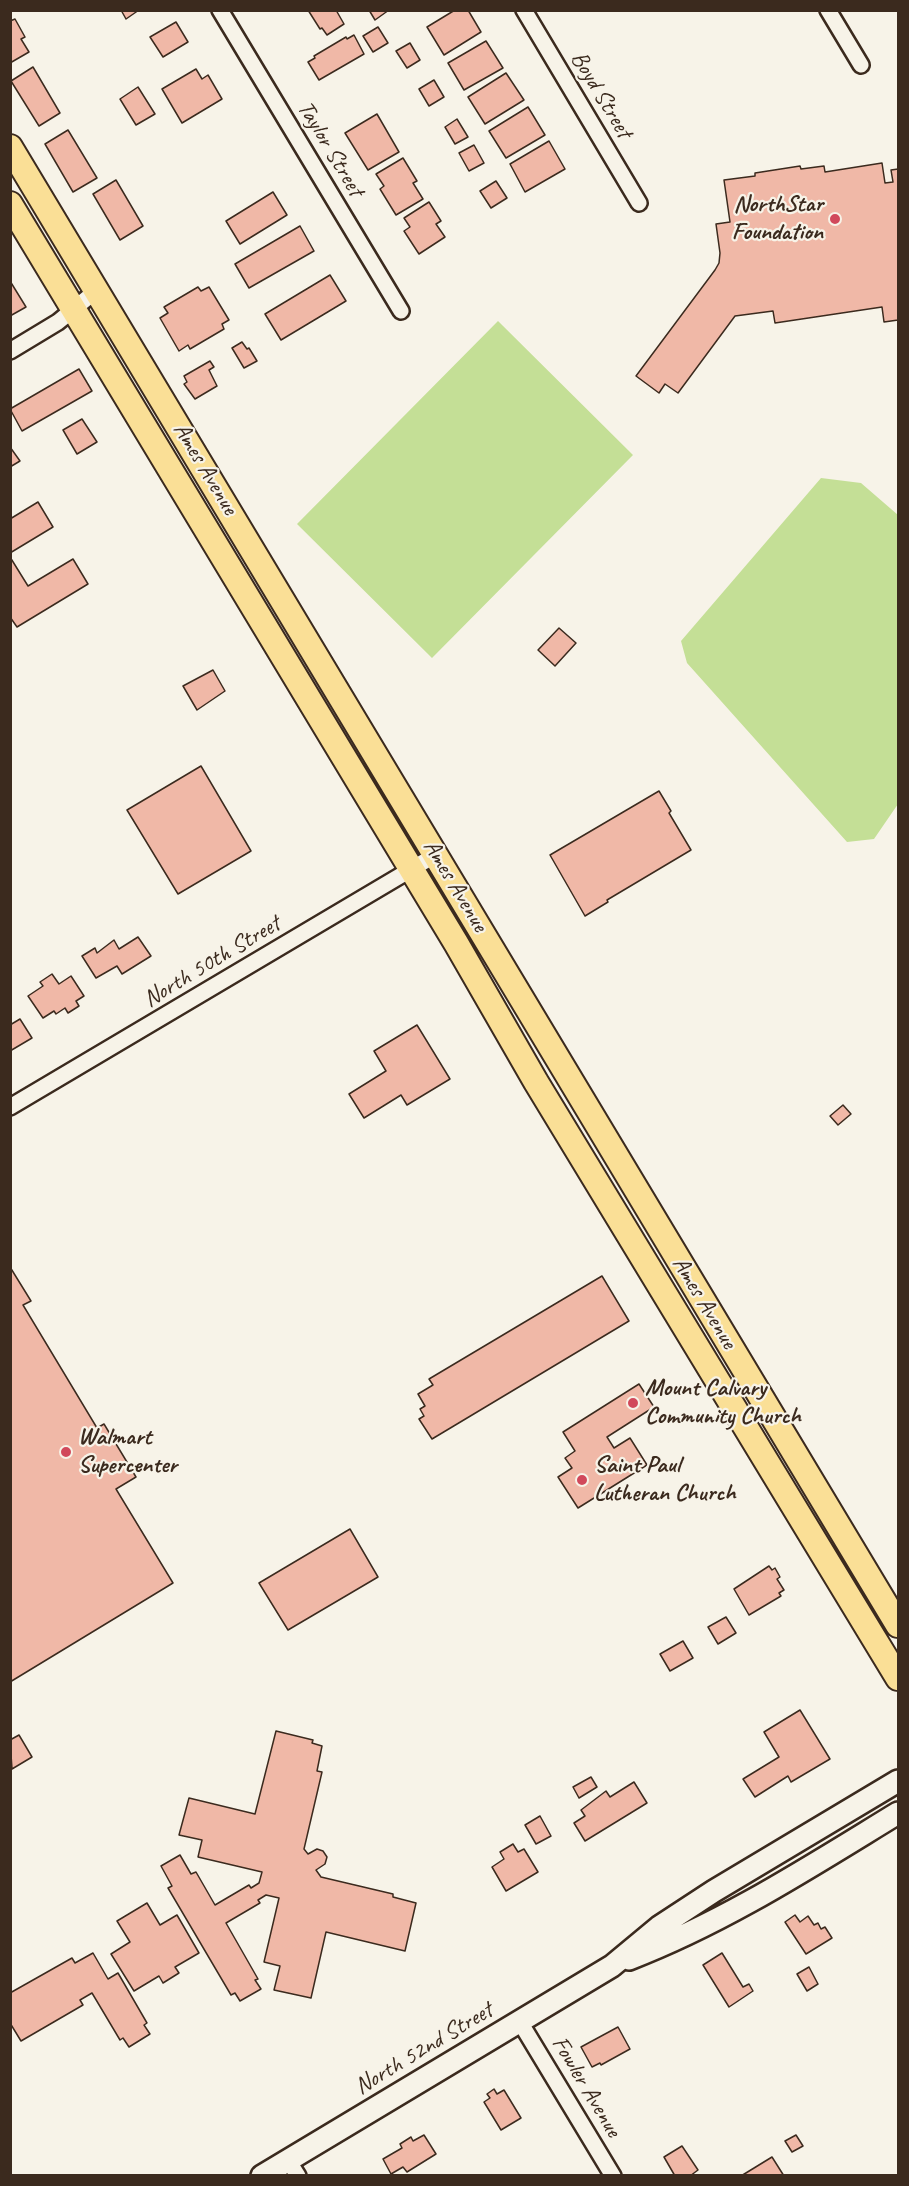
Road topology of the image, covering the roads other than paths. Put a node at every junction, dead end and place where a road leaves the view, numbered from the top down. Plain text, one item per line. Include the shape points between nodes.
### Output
1 (220, 10) edge
2 (524, 10) edge
3 (828, 10) edge
4 (861, 65) dead end
5 (10, 147) edge
6 (639, 203) dead end
7 (10, 204) edge
8 (97, 290) junction
9 (74, 308) junction
10 (401, 311) dead end
11 (10, 351) edge
12 (437, 854) junction
13 (411, 869) junction
14 (10, 1107) edge
15 (898, 1625) edge
16 (898, 1678) edge
17 (898, 1781) edge
18 (898, 1813) edge
19 (612, 1966) junction
20 (520, 2022) junction
21 (293, 2168) edge
22 (262, 2175) edge
23 (613, 2175) edge

1 - 10 street, Taylor Street
2 - 6 street, Boyd Street
3 - 4 street
5 - 8 main road, Ames Avenue
7 - 9 main road, Ames Avenue
8 - 9 street
8 - 12 main road, Ames Avenue
9 - 11 street
9 - 13 main road, Ames Avenue
12 - 13 street, North 50th Street
12 - 15 main road, Ames Avenue
13 - 14 street, North 50th Street
13 - 16 main road, Ames Avenue
17 - 19 main road, North 52nd Street via 714,1891 659,1927
18 - 19 main road, North 52nd Street via 760,1897 661,1947
19 - 20 main road, North 52nd Street
20 - 21 main road, North 52nd Street
20 - 23 street, Fowler Avenue
21 - 22 main road, North 52nd Street

